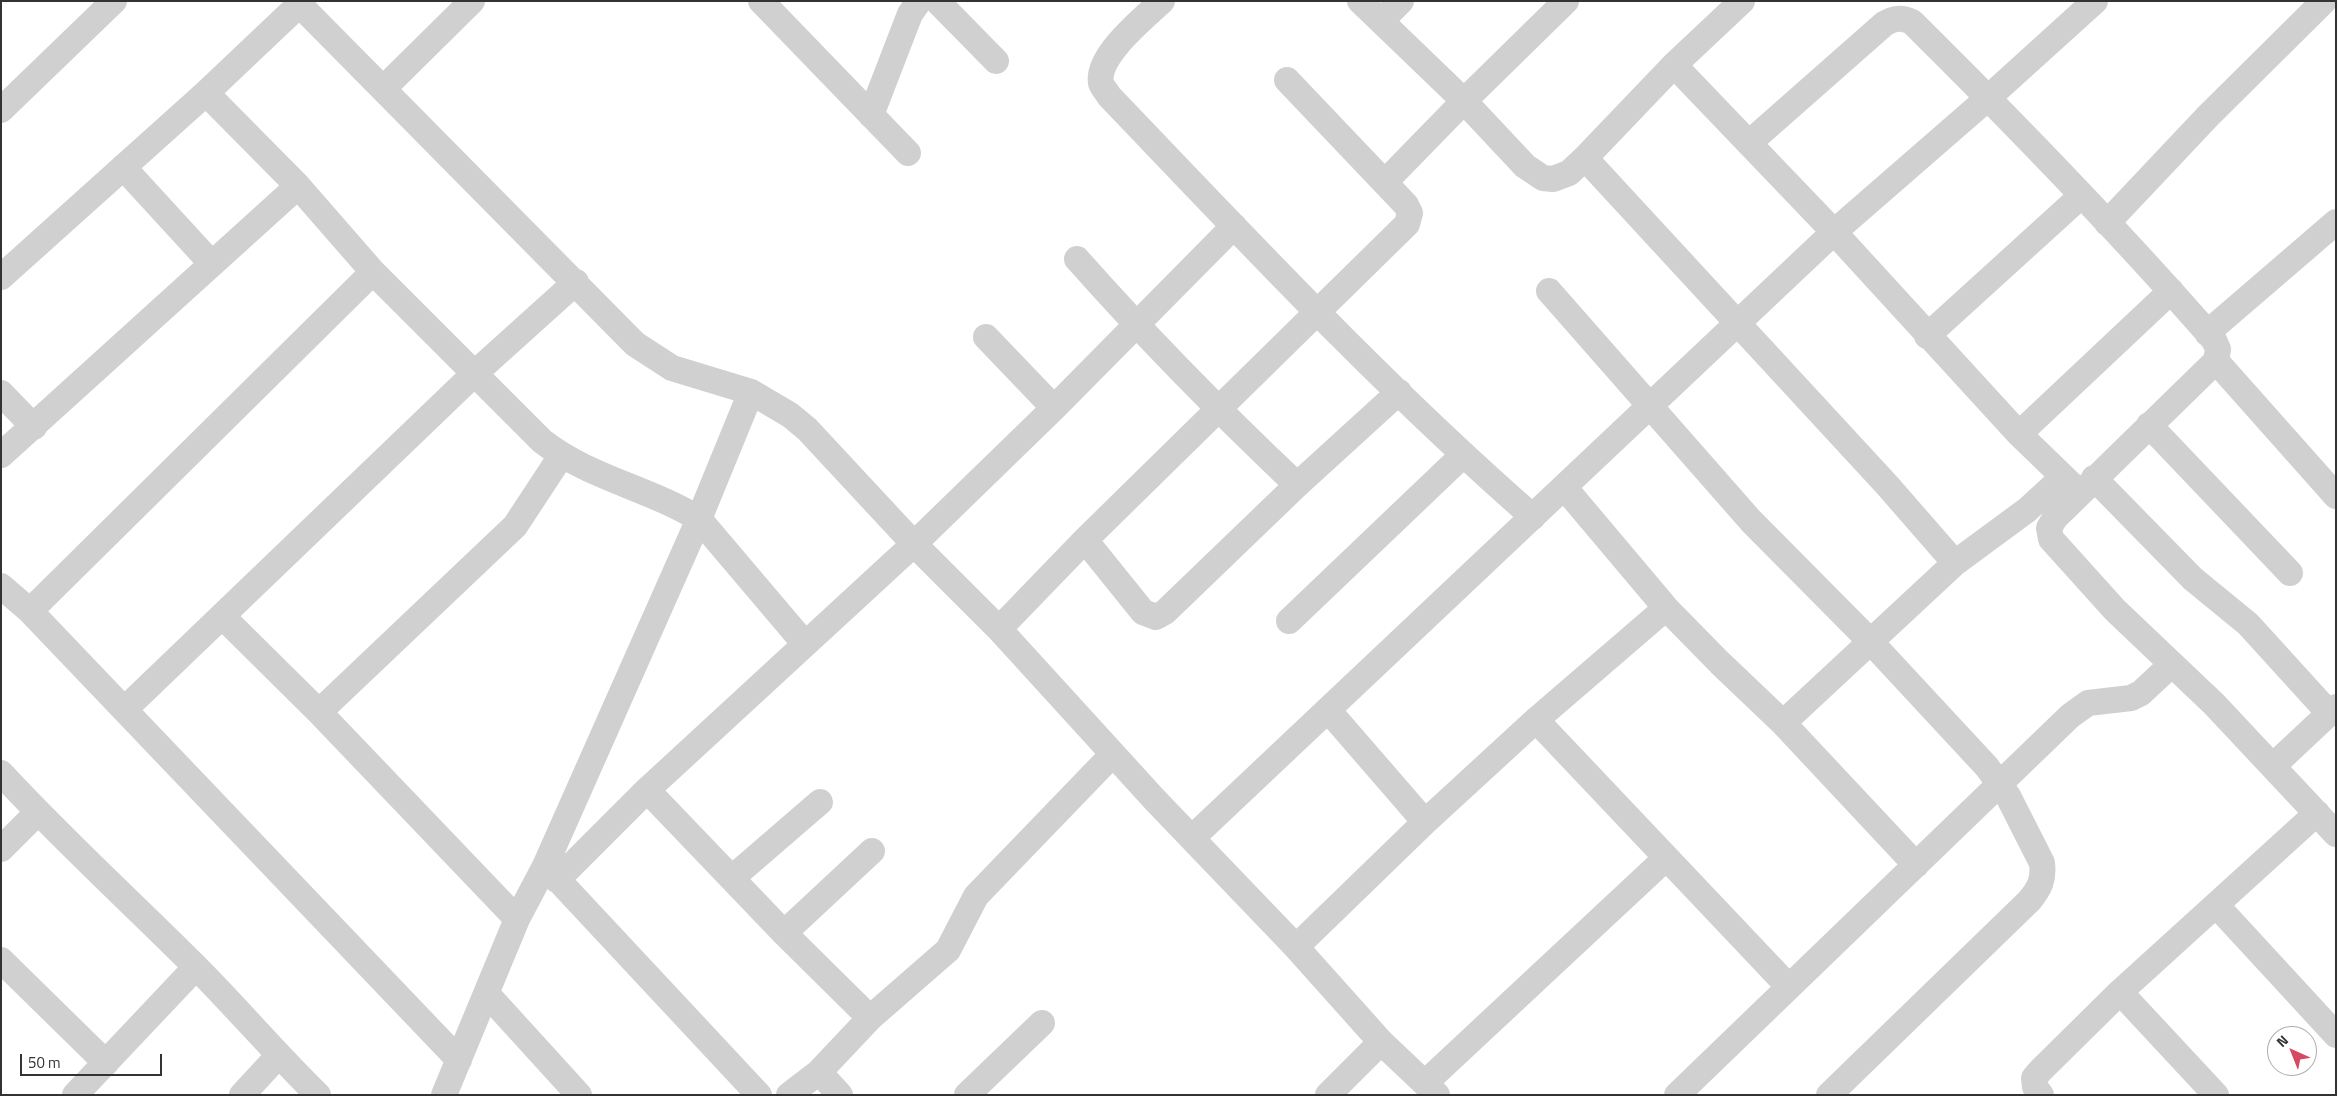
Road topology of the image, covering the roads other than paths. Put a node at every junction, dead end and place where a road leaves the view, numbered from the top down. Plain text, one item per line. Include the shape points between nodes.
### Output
1 (114, 1) edge
2 (472, 1) edge
3 (919, 1) edge
4 (937, 1) edge
5 (1162, 1) edge
6 (1360, 1) edge
7 (1401, 1) edge
8 (1566, 1) edge
9 (1742, 1) edge
10 (2095, 1) edge
11 (2324, 1) edge
12 (299, 2) edge
13 (774, 6) edge
14 (2067, 10) edge
15 (1381, 21) junction
16 (996, 61) dead end
17 (1674, 65) junction
18 (1287, 80) dead end
19 (383, 89) junction
20 (206, 93) junction
21 (1988, 98) junction
22 (1464, 101) junction
23 (1, 110) edge
24 (871, 115) junction
25 (1749, 143) junction
26 (908, 153) dead end
27 (1585, 158) junction
28 (123, 167) junction
29 (1385, 182) junction
30 (298, 186) junction
31 (2081, 196) junction
32 (2336, 222) edge
33 (2107, 223) junction
34 (1234, 226) junction
35 (1834, 232) junction
36 (1077, 259) dead end
37 (212, 264) junction
38 (373, 272) junction
39 (1, 277) edge
40 (576, 282) junction
41 (1549, 291) dead end
42 (2170, 291) junction
43 (1316, 312) junction
44 (1736, 323) junction
45 (1136, 325) junction
46 (2207, 333) junction
47 (1927, 336) junction
48 (986, 338) dead end
49 (2216, 361) junction
50 (474, 374) junction
51 (751, 392) junction
52 (1399, 392) junction
53 (1, 393) edge
54 (1651, 405) junction
55 (1054, 408) junction
56 (1218, 410) junction
57 (2149, 425) junction
58 (34, 426) junction
59 (2019, 434) junction
60 (1, 455) edge
61 (1462, 455) junction
62 (561, 456) junction
63 (2079, 482) junction
64 (1296, 485) junction
65 (1564, 487) junction
66 (2336, 496) edge
67 (1533, 517) junction
68 (699, 519) junction
69 (1085, 540) junction
70 (914, 544) junction
71 (1955, 564) junction
72 (2290, 573) dead end
73 (1, 586) edge
74 (1666, 608) junction
75 (30, 611) junction
76 (223, 617) junction
77 (1289, 620) dead end
78 (999, 629) junction
79 (1870, 641) junction
80 (806, 644) junction
81 (2172, 664) junction
82 (125, 710) junction
83 (1328, 710) junction
84 (2332, 710) edge
85 (319, 712) junction
86 (1536, 720) junction
87 (1783, 723) junction
88 (1113, 754) junction
89 (2273, 766) junction
90 (1, 773) edge
91 (2000, 782) junction
92 (647, 790) junction
93 (820, 802) dead end
94 (38, 812) junction
95 (2317, 813) junction
96 (1425, 822) junction
97 (2336, 834) edge
98 (1192, 838) junction
99 (1, 849) edge
100 (872, 851) dead end
101 (1665, 859) junction
102 (1916, 864) junction
103 (551, 873) junction
104 (732, 878) junction
105 (2216, 906) junction
106 (517, 919) junction
107 (784, 933) junction
108 (1296, 947) junction
109 (1, 960) edge
110 (196, 967) junction
111 (1789, 987) junction
112 (2120, 992) junction
113 (487, 994) junction
114 (870, 1018) junction
115 (1042, 1023) dead end
116 (2336, 1035) edge
117 (1381, 1042) junction
118 (278, 1056) junction
119 (459, 1060) junction
120 (106, 1063) junction
121 (818, 1072) junction
122 (1431, 1089) edge
123 (75, 1095) edge
124 (242, 1095) edge
125 (318, 1095) edge
126 (444, 1095) edge
127 (579, 1095) edge
128 (759, 1095) edge
129 (789, 1095) edge
130 (840, 1095) edge
131 (967, 1095) edge
132 (1328, 1095) edge
133 (1677, 1095) edge
134 (1829, 1095) edge
135 (2040, 1095) edge
136 (2216, 1095) edge

1 - 23 street
2 - 19 street
3 - 24 street via 910,14
4 - 16 street
5 - 34 street via 1115,47 1102,70 1101,83 1109,96
6 - 15 street
7 - 15 street
8 - 22 street
9 - 17 street
10 - 14 street
11 - 33 street via 2208,116
12 - 19 street
12 - 20 street
13 - 24 street
14 - 21 street
15 - 22 street
17 - 25 street
17 - 27 street
18 - 29 street
19 - 40 street
20 - 28 street
20 - 30 street
21 - 25 street via 1912,22 1893,18
21 - 31 street
21 - 35 street
22 - 27 street via 1525,166 1542,178 1553,179 1569,173
22 - 29 street
24 - 26 street
25 - 35 street
27 - 44 street
28 - 37 street
28 - 39 street
29 - 43 street via 1406,205 1410,213 1407,224
30 - 37 street
30 - 38 street
31 - 33 street
31 - 47 street
32 - 46 street
33 - 42 street
34 - 43 street
34 - 45 street
35 - 44 street
35 - 47 street
36 - 45 street
37 - 58 street
38 - 50 street
38 - 75 street
40 - 50 street
40 - 51 street via 636,344 654,358 672,368
41 - 54 street
42 - 46 street
42 - 59 street
43 - 52 street
43 - 56 street
44 - 54 street
44 - 71 street via 1887,485
45 - 55 street
45 - 56 street
46 - 49 street via 2218,349
47 - 59 street
48 - 55 street
49 - 57 street
49 - 66 street
50 - 62 street
50 - 76 street
51 - 68 street
51 - 70 street via 807,429
52 - 61 street
52 - 64 street
53 - 58 street
54 - 65 street
54 - 79 street via 1751,521
55 - 70 street
56 - 64 street
56 - 69 street
57 - 63 street
57 - 72 street
58 - 60 street
59 - 63 street
61 - 67 street
61 - 77 street
62 - 68 street via 676,504
62 - 85 street via 505,537
63 - 71 street via 2027,510
63 - 81 street via 2054,518 2049,528 2050,539 2115,610
63 - 84 street via 2248,624
64 - 69 street via 1165,612 1156,617 1143,612
65 - 67 street
65 - 74 street
67 - 83 street
68 - 80 street
68 - 103 street
69 - 78 street
70 - 78 street
70 - 80 street
71 - 79 street
73 - 75 street
74 - 86 street
74 - 87 street
75 - 82 street
76 - 82 street
76 - 85 street
78 - 88 street
79 - 87 street
79 - 91 street
80 - 92 street
81 - 89 street
81 - 91 street via 2141,693 2131,698 2088,703
82 - 119 street
83 - 96 street
83 - 98 street
84 - 89 street
85 - 106 street
86 - 96 street
86 - 101 street
87 - 102 street
88 - 98 street
88 - 114 street via 976,896 948,950
89 - 95 street
90 - 94 street
91 - 102 street
91 - 134 street via 2042,863 2044,874 2040,888
92 - 103 street
92 - 104 street
93 - 104 street
94 - 99 street
94 - 110 street
95 - 97 street
95 - 105 street
96 - 108 street
98 - 108 street
100 - 107 street
101 - 111 street
101 - 122 street
102 - 111 street
103 - 106 street
103 - 128 street
104 - 107 street
105 - 112 street
105 - 116 street
106 - 113 street
107 - 114 street
108 - 117 street
109 - 120 street
110 - 118 street
110 - 120 street
111 - 133 street
112 - 135 street via 2034,1078
112 - 136 street
113 - 119 street
113 - 127 street
114 - 121 street
115 - 131 street
117 - 122 street
117 - 132 street
118 - 124 street
118 - 125 street
119 - 126 street
120 - 123 street
121 - 129 street
121 - 130 street

